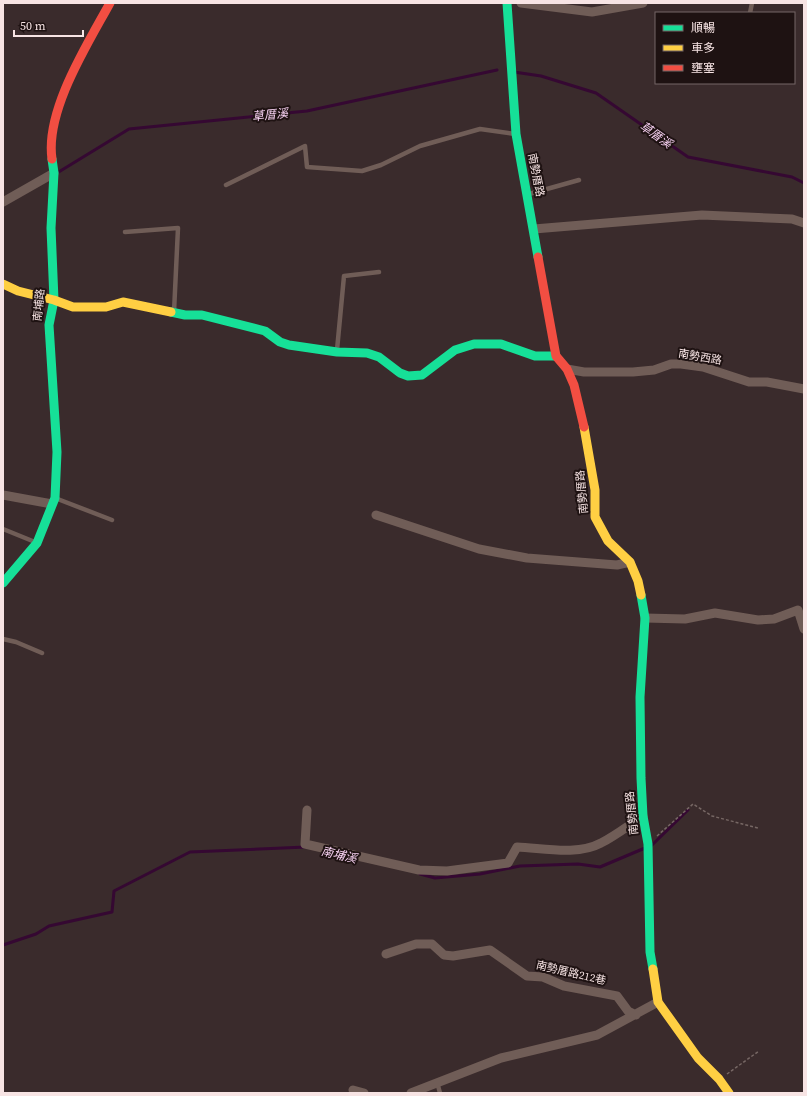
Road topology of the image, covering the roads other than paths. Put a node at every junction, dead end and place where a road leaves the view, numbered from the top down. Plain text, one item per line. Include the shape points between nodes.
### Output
1 (110, 3) edge
2 (507, 3) edge
3 (521, 3) edge
4 (643, 3) edge
5 (516, 134) junction
6 (54, 173) junction
7 (579, 180) dead end
8 (226, 185) dead end
9 (527, 194) junction
10 (3, 202) edge
11 (804, 224) edge
12 (534, 229) junction
13 (125, 232) dead end
14 (379, 272) dead end
15 (3, 284) edge
16 (54, 300) junction
17 (174, 312) junction
18 (337, 352) junction
19 (556, 356) junction
20 (567, 369) junction
21 (804, 388) edge
22 (3, 495) edge
23 (54, 501) junction
24 (376, 515) dead end
25 (112, 520) dead end
26 (3, 529) edge
27 (37, 542) junction
28 (630, 562) junction
29 (3, 583) edge
30 (645, 618) junction
31 (804, 629) edge
32 (3, 639) edge
33 (42, 653) dead end
34 (307, 810) dead end
35 (642, 816) junction
36 (386, 954) dead end
37 (658, 1002) junction
38 (636, 1015) junction
39 (437, 1082) junction
40 (353, 1090) dead end
41 (364, 1093) edge
42 (411, 1093) edge
43 (440, 1093) edge
44 (730, 1093) edge

1 - 6 street, 南埔路 via 56,114 51,137
2 - 5 street, 南勢厝路
3 - 4 street via 592,12
5 - 8 lane via 480,129 420,146 381,165 362,171 307,167 304,146
5 - 9 street, 南勢厝路
6 - 10 street
6 - 16 street, 南埔路 via 51,228
7 - 9 lane
9 - 12 street, 南勢厝路
11 - 12 street via 792,219 702,215
12 - 19 street, 南勢厝路
13 - 17 lane via 178,228
14 - 18 lane via 344,276
15 - 16 street via 18,291
16 - 17 street via 73,306 106,307 123,302
16 - 23 street, 南埔路 via 49,325 56,452
17 - 18 street via 185,315 202,314 265,331 289,345
18 - 19 street via 378,356 408,376 422,375 455,350 474,344 501,344 535,356
19 - 20 street, 南勢厝路
20 - 21 street, 南勢西路 via 584,372 633,372 681,364 749,382
20 - 28 street, 南勢厝路 via 574,385 588,445 595,490 595,517 608,541
22 - 23 street
23 - 25 lane
23 - 27 street, 南埔路
24 - 28 street via 479,549 617,565
26 - 27 lane
27 - 29 street, 南埔路
28 - 30 street, 南勢厝路 via 638,581
30 - 31 street via 685,619 714,613 758,620 798,610
30 - 35 street, 南勢厝路 via 640,697
32 - 33 lane
34 - 35 street via 304,844 419,870 447,872 508,863 517,847 575,850 600,844
35 - 37 street, 南勢厝路 via 648,844 650,952
36 - 38 street, 南勢厝路212巷 via 416,944 432,944 444,955 453,956 490,950 527,976 543,977 564,986 617,996 628,1012
37 - 38 street
37 - 44 street, 南勢厝路 via 698,1058
38 - 39 street via 597,1035 501,1058
39 - 42 street
39 - 43 lane
40 - 41 street

